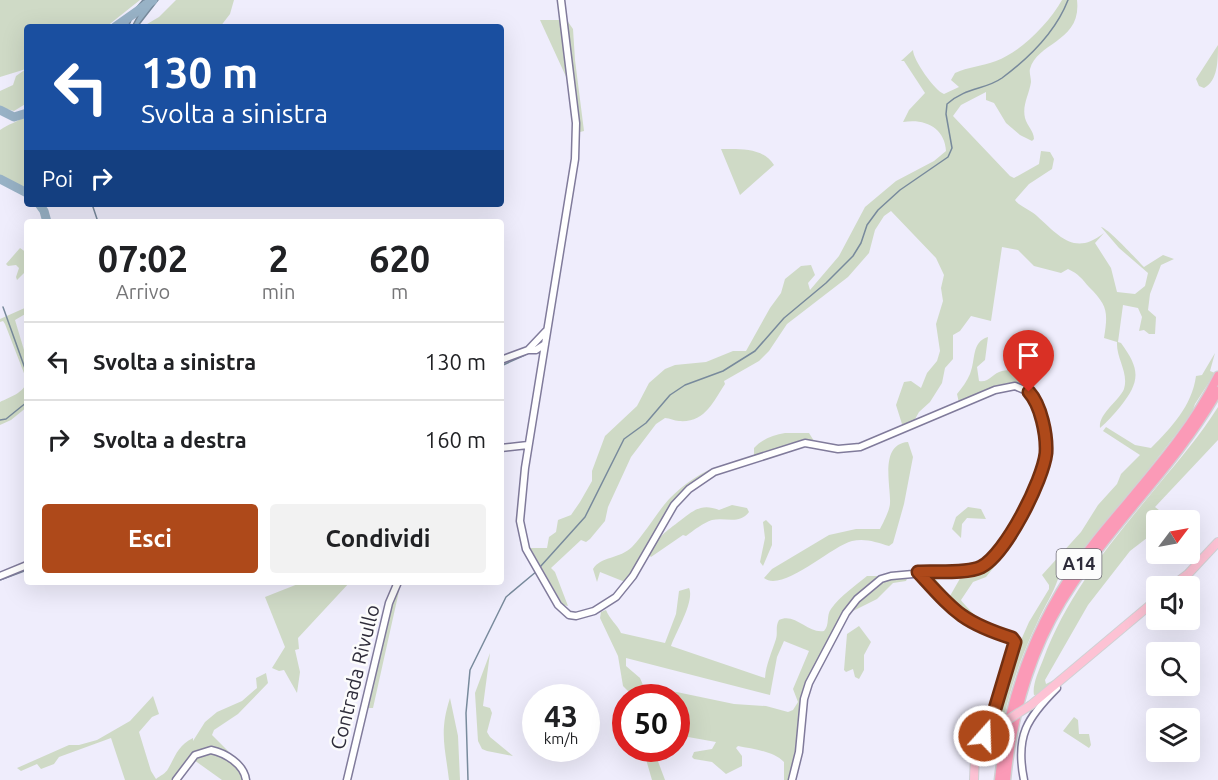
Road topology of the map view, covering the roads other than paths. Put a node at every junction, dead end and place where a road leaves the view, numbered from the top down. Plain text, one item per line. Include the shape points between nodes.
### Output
1 (561, 0) edge
2 (548, 328) junction
3 (546, 344) junction
4 (531, 348) junction
5 (504, 359) edge
6 (543, 361) junction
7 (1218, 376) edge
8 (1218, 391) edge
9 (528, 446) junction
10 (504, 448) edge
11 (1218, 542) edge
12 (24, 566) edge
13 (918, 572) junction
14 (0, 576) edge
15 (1185, 576) edge
16 (397, 585) edge
17 (1146, 608) edge
18 (1062, 678) junction
19 (992, 730) junction
20 (176, 780) edge
21 (246, 780) edge
22 (347, 780) edge
23 (792, 780) edge
24 (974, 780) edge
25 (999, 780) edge
26 (1006, 780) edge
27 (1023, 780) edge

1 - 2 street via 576,123 575,159
2 - 3 street
2 - 4 street
3 - 4 street
3 - 6 street
4 - 5 street
4 - 6 street
6 - 9 street
7 - 25 highway, A14 via 1184,431 1075,569 1044,617 1015,690
8 - 26 highway, A14 via 1187,439 1094,555 1058,608 1039,645 1023,691
9 - 10 street
9 - 13 street via 520,521 526,549 558,605 569,615 584,615 621,592 674,505 714,472 805,443 838,449 860,447 995,390 1015,386 1029,392 1045,433 1046,454 1041,473 1012,532 979,568
11 - 15 main road
12 - 14 street
13 - 19 street via 953,611 972,624 1015,642
13 - 23 street via 881,579 846,613 807,691
16 - 22 street, Contrada Rivullo via 389,603
17 - 18 main road
18 - 19 main road, bridge via 1031,705
18 - 27 street via 1033,712 1025,728
19 - 24 main road via 977,745
20 - 21 street via 195,755 211,750 234,762

